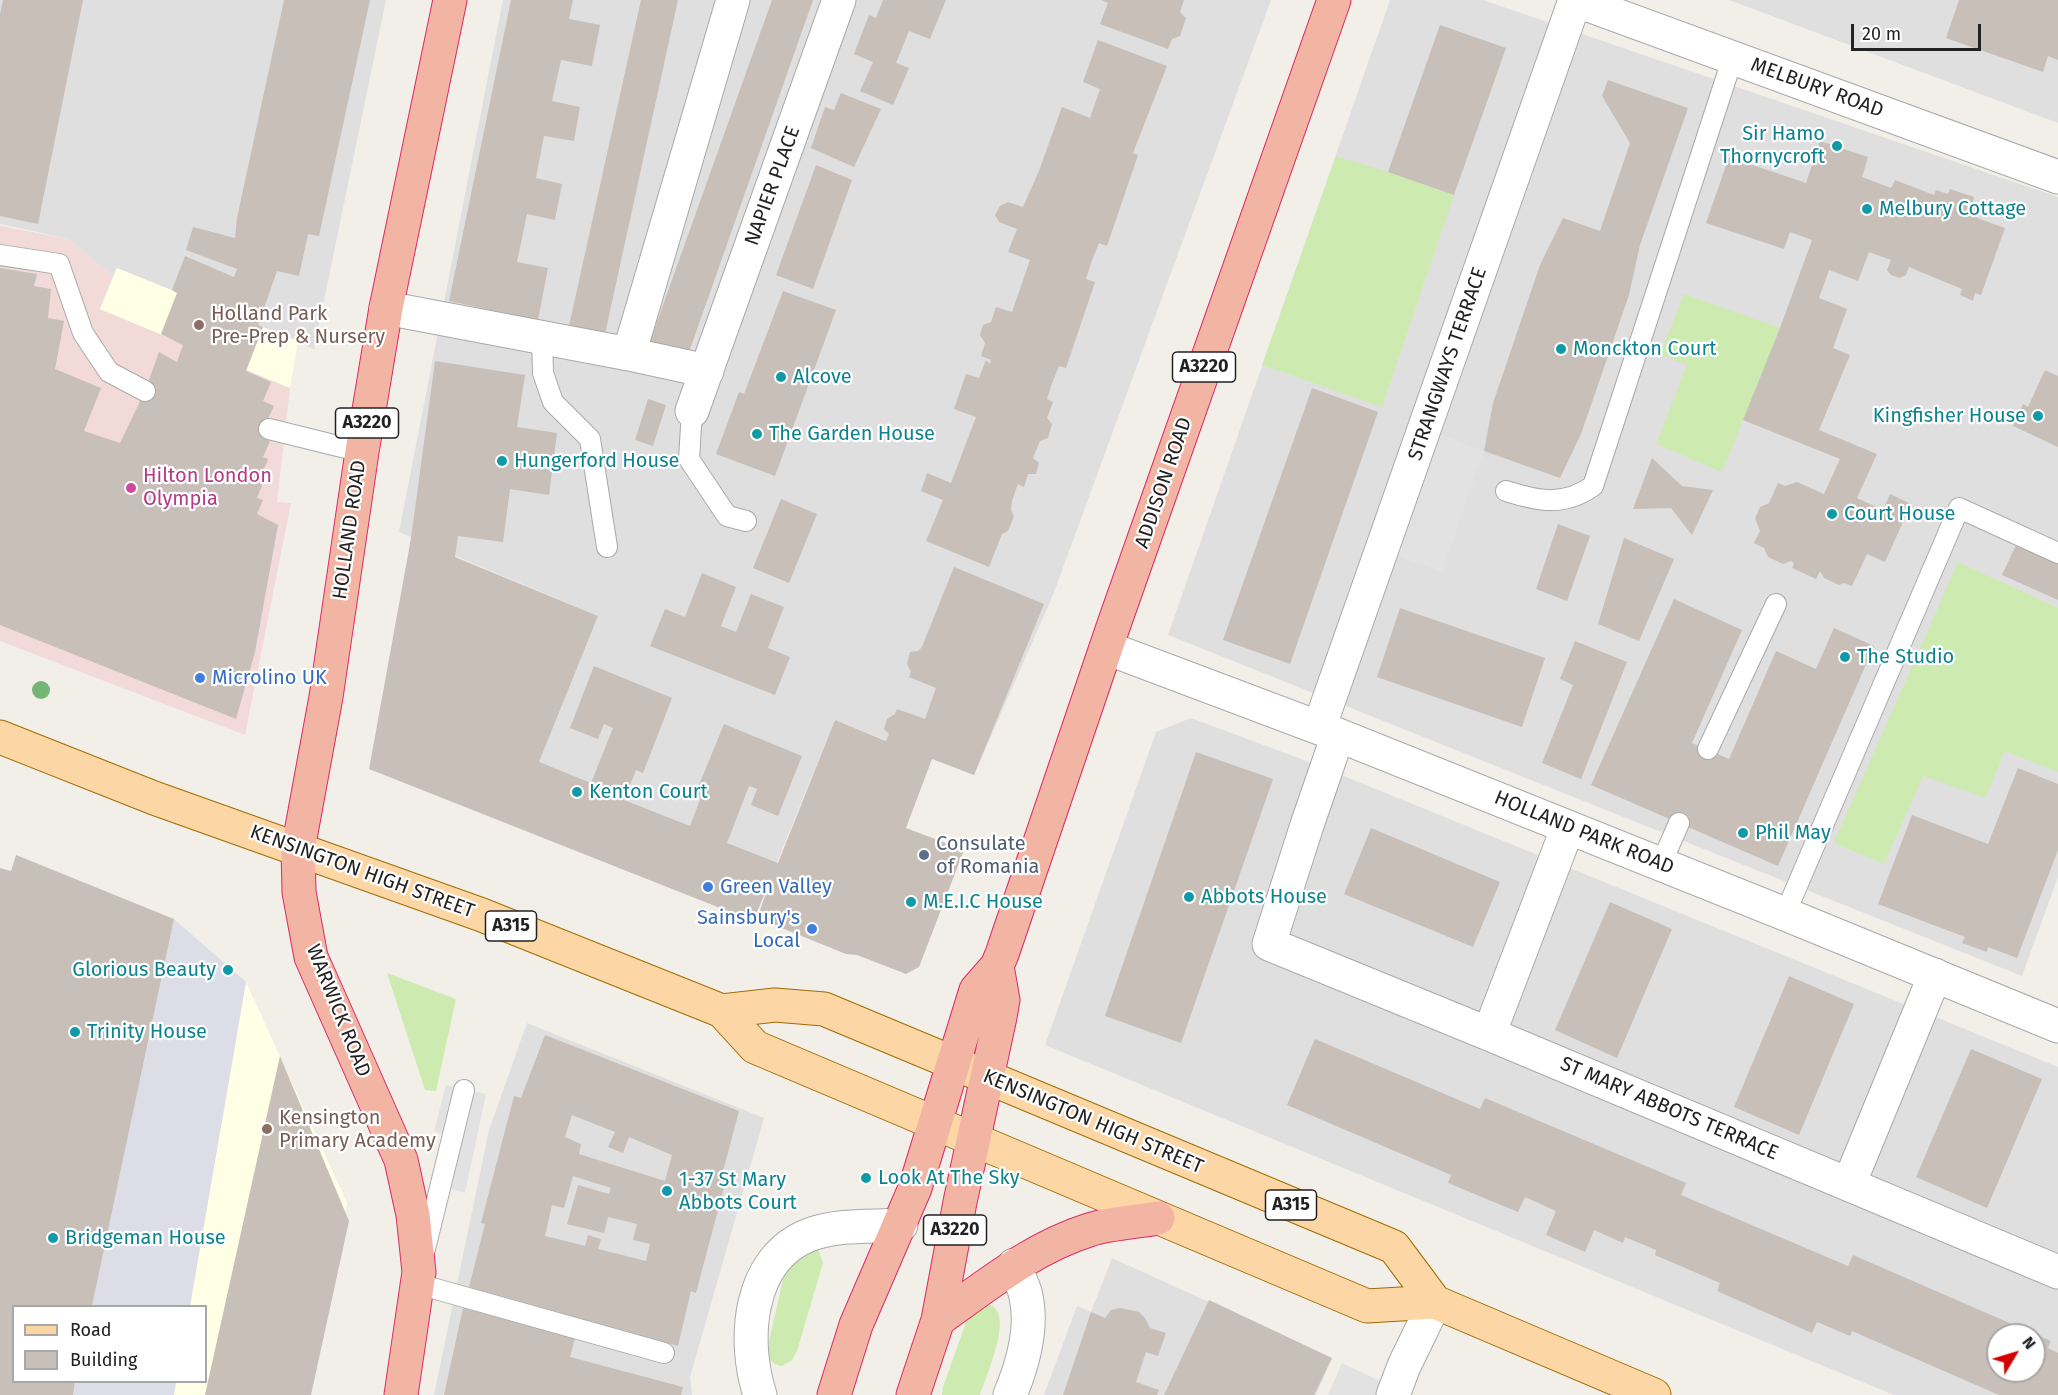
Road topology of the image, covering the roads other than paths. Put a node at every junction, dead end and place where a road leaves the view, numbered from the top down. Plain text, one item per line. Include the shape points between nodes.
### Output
1 (450, 0) edge
2 (734, 0) edge
3 (839, 0) edge
4 (1334, 0) edge
5 (1575, 0) edge
6 (1733, 57) junction
7 (2058, 177) edge
8 (0, 255) edge
9 (386, 308) junction
10 (542, 337) junction
11 (629, 354) junction
12 (707, 371) junction
13 (144, 391) dead end
14 (692, 411) joint
15 (269, 429) dead end
16 (362, 452) junction
17 (1506, 490) dead end
18 (746, 521) dead end
19 (607, 547) dead end
20 (2058, 553) edge
21 (1776, 604) dead end
22 (1107, 648) junction
23 (1329, 732) junction
24 (0, 737) edge
25 (1708, 749) dead end
26 (1679, 823) dead end
27 (1568, 827) junction
28 (298, 849) junction
29 (1661, 864) junction
30 (1785, 914) junction
31 (997, 966) junction
32 (1935, 975) junction
33 (722, 1011) junction
34 (2058, 1026) edge
35 (1489, 1034) junction
36 (954, 1064) junction
37 (987, 1078) junction
38 (464, 1090) dead end
39 (935, 1123) junction
40 (974, 1140) junction
41 (1849, 1184) junction
42 (1158, 1218) junction
43 (901, 1225) junction
44 (1014, 1265) junction
45 (2058, 1272) edge
46 (418, 1278) junction
47 (1435, 1302) junction
48 (938, 1320) junction
49 (664, 1353) dead end
50 (401, 1395) edge
51 (760, 1395) edge
52 (834, 1395) edge
53 (913, 1395) edge
54 (1010, 1395) edge
55 (1393, 1395) edge
56 (1654, 1395) edge

1 - 9 highway, HOLLAND ROAD / A3220
2 - 11 street
3 - 12 street, NAPIER PLACE
4 - 22 highway, ADDISON ROAD / A3220
5 - 6 street, MELBURY ROAD
5 - 23 street, STRANGWAYS TERRACE
6 - 7 street, MELBURY ROAD
6 - 17 lane via 1593,486 1578,496 1556,500 1535,500
8 - 13 lane via 60,264 83,333 109,372
9 - 10 street
9 - 16 highway, HOLLAND ROAD / A3220
10 - 11 street
10 - 19 lane via 543,374 553,402 590,439
11 - 12 street
12 - 14 street, NAPIER PLACE
14 - 18 lane via 689,459 727,516
15 - 16 lane
16 - 28 highway, HOLLAND ROAD / A3220 via 326,697
20 - 30 lane via 1959,508
21 - 25 lane
22 - 23 street, HOLLAND PARK ROAD
22 - 31 highway, ADDISON ROAD / A3220
23 - 27 street, HOLLAND PARK ROAD
23 - 35 street, ST MARY ABBOTS TERRACE via 1307,825 1269,944
24 - 28 main road, KENSINGTON HIGH STREET / A315
26 - 29 lane
27 - 29 street, HOLLAND PARK ROAD
27 - 35 street
28 - 33 main road, KENSINGTON HIGH STREET / A315 via 482,915
28 - 46 highway, WARWICK ROAD / A3220 via 299,892 311,957 401,1160 413,1215
29 - 30 street, HOLLAND PARK ROAD
30 - 32 street, HOLLAND PARK ROAD
31 - 36 highway, ADDISON ROAD / A3220 via 976,990
31 - 37 highway, ADDISON ROAD / A3220 via 1003,1000
32 - 34 street, HOLLAND PARK ROAD
32 - 41 street
33 - 36 main road, KENSINGTON HIGH STREET / A315 via 775,1005 824,1009
33 - 39 main road, KENSINGTON HIGH STREET / A315 via 755,1047
35 - 41 street, ST MARY ABBOTS TERRACE
36 - 37 main road, KENSINGTON HIGH STREET / A315
36 - 39 highway, ADDISON ROAD
37 - 40 highway, ADDISON ROAD
37 - 47 main road, KENSINGTON HIGH STREET / A315 via 1394,1247
38 - 46 lane, WARWICK ROAD
39 - 40 main road, KENSINGTON HIGH STREET / A315
39 - 43 highway, A3220
40 - 42 main road, KENSINGTON HIGH STREET / A315
40 - 48 highway, A3220
41 - 45 street, ST MARY ABBOTS TERRACE
42 - 44 highway via 1092,1229 1063,1239
42 - 47 main road, KENSINGTON HIGH STREET / A315 via 1367,1306
43 - 51 street, A3220 via 838,1228 809,1235 767,1269 755,1297 752,1327 752,1359
43 - 52 highway, A3220 via 856,1325
44 - 48 highway
44 - 54 street via 1025,1293 1028,1326 1022,1361
46 - 49 lane
46 - 50 highway, WARWICK ROAD / A3220
47 - 55 street
47 - 56 main road, KENSINGTON HIGH STREET / A315
48 - 53 highway, A3220

